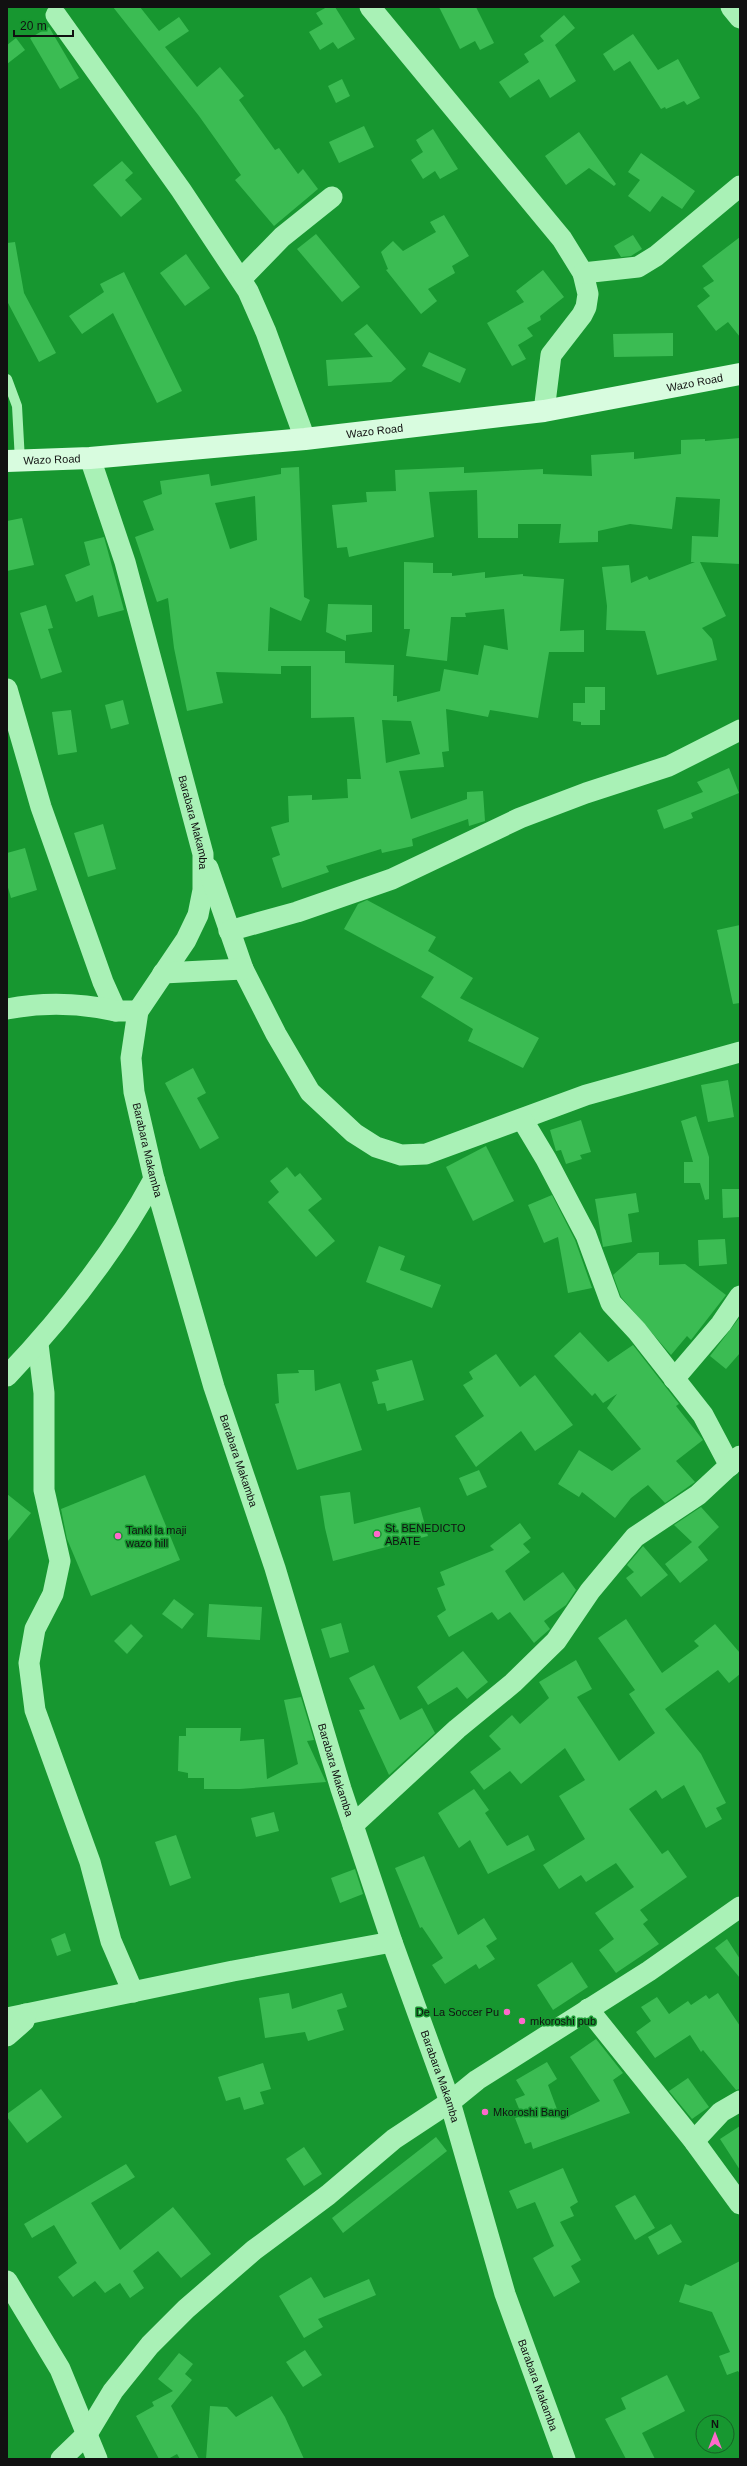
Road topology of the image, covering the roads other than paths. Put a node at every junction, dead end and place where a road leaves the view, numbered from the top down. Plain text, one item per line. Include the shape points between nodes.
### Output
1 (370, 7) edge
2 (732, 7) edge
3 (56, 15) dead end
4 (740, 18) edge
5 (740, 186) edge
6 (332, 197) dead end
7 (583, 272) junction
8 (241, 279) junction
9 (740, 374) edge
10 (7, 379) edge
11 (544, 411) junction
12 (305, 439) junction
13 (90, 458) junction
14 (14, 461) edge
15 (7, 689) edge
16 (740, 730) edge
17 (203, 854) junction
18 (229, 931) junction
19 (242, 969) junction
20 (163, 973) junction
21 (7, 1009) edge
22 (116, 1011) junction
23 (138, 1012) junction
24 (740, 1052) edge
25 (522, 1119) junction
26 (154, 1179) junction
27 (740, 1296) edge
28 (38, 1344) junction
29 (7, 1376) edge
30 (674, 1379) junction
31 (735, 1461) edge
32 (353, 1825) junction
33 (740, 1907) edge
34 (392, 1942) junction
35 (133, 1992) junction
36 (588, 2009) junction
37 (16, 2016) edge
38 (7, 2036) edge
39 (740, 2101) edge
40 (450, 2102) junction
41 (694, 2141) junction
42 (740, 2204) edge
43 (7, 2281) edge
44 (87, 2434) junction
45 (61, 2459) edge
46 (97, 2459) edge
47 (565, 2459) edge

1 - 7 street via 562,240
2 - 4 street
3 - 8 street
5 - 7 street via 656,256 638,267
6 - 8 street via 282,236
7 - 11 street via 588,294 586,306 551,355
8 - 12 street via 266,332
9 - 11 main road, Wazo Road
10 - 14 lane via 17,406
11 - 12 main road, Wazo Road
12 - 13 main road, Wazo Road
13 - 14 main road, Wazo Road
13 - 17 street, Barabara Makamba via 125,562
15 - 22 street via 41,807 103,982
16 - 18 street via 669,766 520,818 392,879 298,912
17 - 18 street
17 - 20 street, Barabara Makamba via 203,890 198,915 186,940
18 - 19 street
19 - 20 street
19 - 25 street via 310,1092 354,1133 376,1147 400,1155 426,1154
20 - 23 street, Barabara Makamba
21 - 22 street via 65,1004
22 - 23 street
23 - 26 street, Barabara Makamba via 131,1058 134,1092
24 - 25 street via 586,1095
25 - 30 street via 586,1235 611,1303 637,1331
26 - 28 street via 130,1224
26 - 32 street, Barabara Makamba via 214,1387 275,1568
27 - 30 street via 721,1324
28 - 29 street
28 - 35 street via 44,1393 44,1490 60,1561 54,1594 35,1629 29,1663 35,1710 90,1862 111,1942
30 - 31 street
31 - 32 street via 698,1495 635,1537 590,1591 556,1641 513,1683 457,1729
32 - 34 street, Barabara Makamba
33 - 36 street via 649,1971
34 - 35 street
34 - 40 street, Barabara Makamba
35 - 37 street
36 - 40 street via 477,2080
36 - 41 street
37 - 38 street via 24,2021
39 - 41 street via 721,2112
40 - 44 street via 394,2139 328,2195 254,2250 186,2309 150,2345 113,2391
40 - 47 street, Barabara Makamba via 506,2294
41 - 42 street
43 - 44 street via 60,2369
44 - 45 street
44 - 46 street

